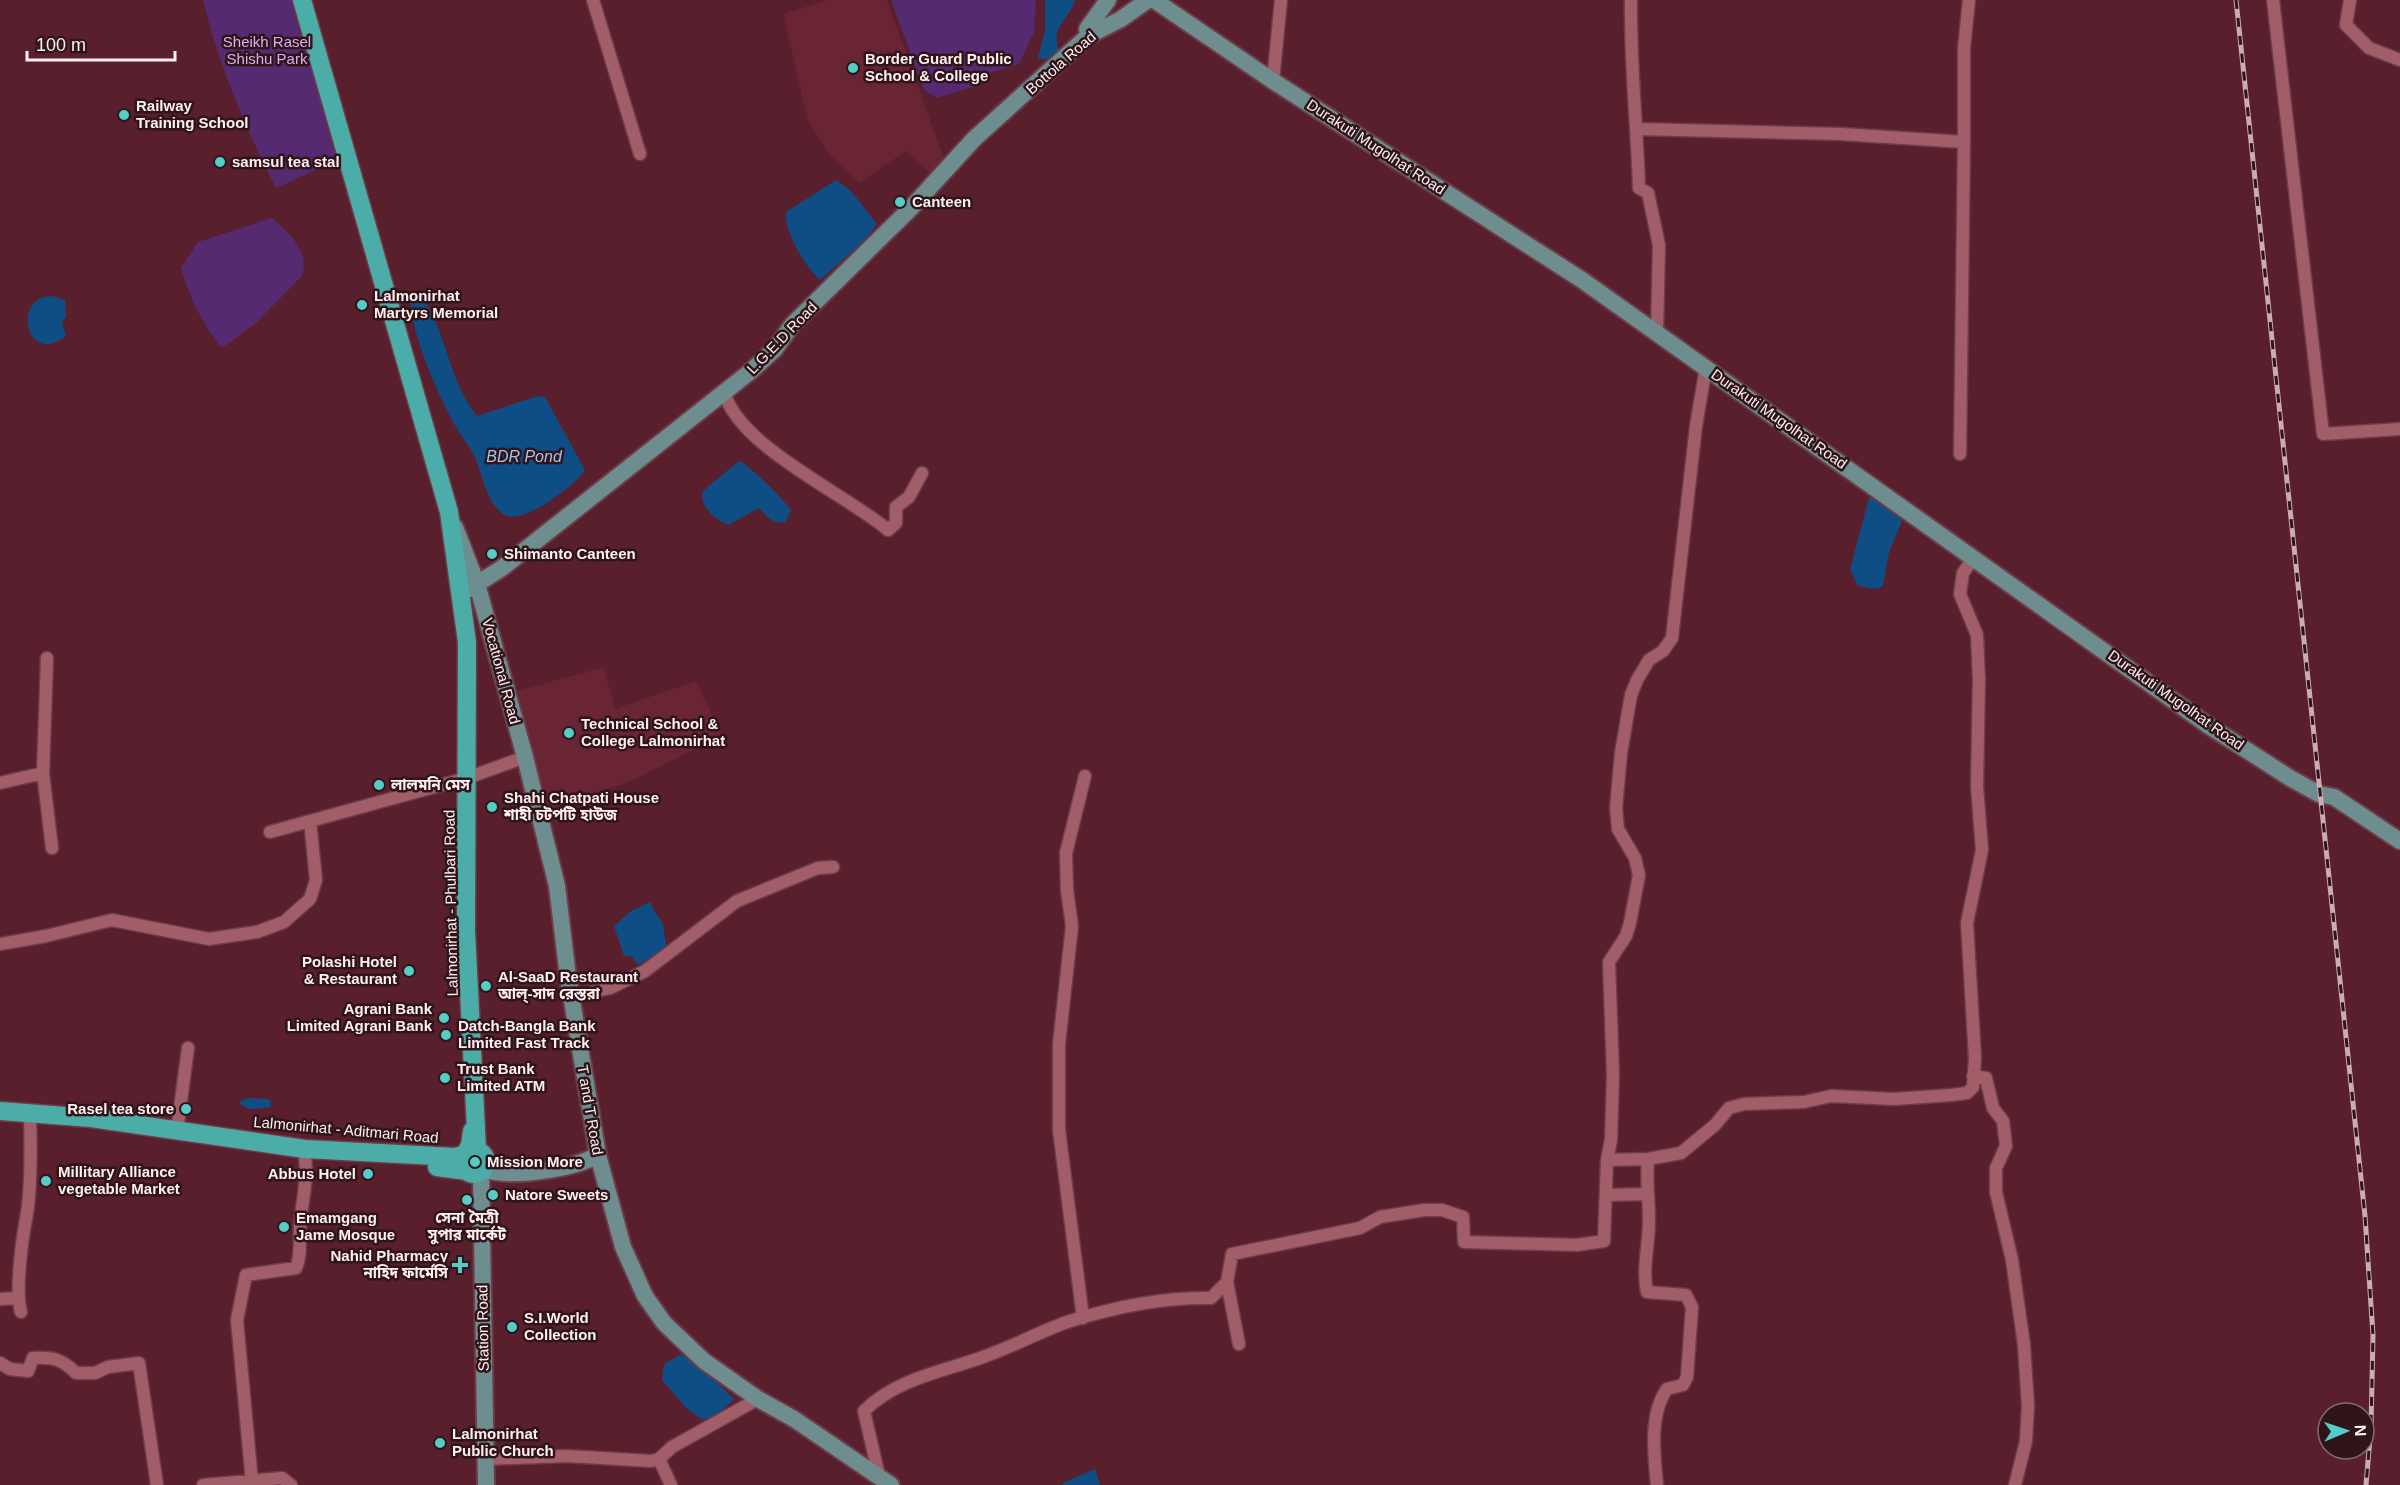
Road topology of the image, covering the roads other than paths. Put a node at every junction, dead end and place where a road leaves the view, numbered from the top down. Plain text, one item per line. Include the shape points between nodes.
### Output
1 (302, 0) edge
2 (593, 0) edge
3 (1108, 0) edge
4 (1148, 0) edge
5 (1154, 0) edge
6 (1281, 0) edge
7 (1631, 0) edge
8 (1969, 0) edge
9 (2273, 0) edge
10 (2350, 0) edge
11 (1088, 36) junction
12 (2400, 60) edge
13 (1273, 81) junction
14 (1008, 111) joint
15 (1638, 129) junction
16 (1964, 142) junction
17 (640, 154) dead end
18 (1657, 332) junction
19 (1706, 366) junction
20 (724, 391) junction
21 (2400, 429) edge
22 (1960, 454) dead end
23 (922, 472) dead end
24 (449, 512) junction
25 (1974, 557) junction
26 (477, 584) junction
27 (460, 595) junction
28 (46, 658) dead end
29 (525, 757) junction
30 (43, 773) junction
31 (1085, 776) dead end
32 (467, 778) junction
33 (0, 783) edge
34 (539, 813) joint
35 (310, 821) junction
36 (270, 832) dead end
37 (2400, 841) edge
38 (52, 848) dead end
39 (833, 867) dead end
40 (0, 944) edge
41 (572, 998) junction
42 (188, 1048) dead end
43 (1973, 1076) junction
44 (0, 1111) edge
45 (30, 1120) junction
46 (0, 1121) edge
47 (177, 1131) junction
48 (598, 1155) junction
49 (305, 1157) junction
50 (1648, 1159) junction
51 (1607, 1160) junction
52 (475, 1163) junction
53 (1647, 1194) junction
54 (1607, 1195) junction
55 (1227, 1282) junction
56 (18, 1298) junction
57 (0, 1299) edge
58 (21, 1312) dead end
59 (1083, 1318) junction
60 (1239, 1344) dead end
61 (0, 1363) edge
62 (758, 1399) junction
63 (485, 1459) junction
64 (659, 1459) junction
65 (885, 1480) edge
66 (252, 1482) junction
67 (158, 1485) edge
68 (203, 1485) edge
69 (291, 1485) edge
70 (486, 1485) edge
71 (671, 1485) edge
72 (1657, 1485) edge
73 (2015, 1485) edge

1 - 24 highway, Lalmonirhat - Phulbari Road
2 - 17 street
3 - 11 main road via 1086,29
4 - 11 main road, Bottola Road
5 - 13 main road, Durakuti Mugolhat Road
6 - 13 street
7 - 15 street via 1630,50
8 - 16 street via 1964,48
9 - 21 street via 2323,435
10 - 12 street via 2346,25 2369,48
11 - 14 main road, Bottola Road
13 - 18 main road, Durakuti Mugolhat Road
14 - 20 main road, L.G.E.D Road via 974,139 910,209 792,325 775,349
15 - 16 street via 1841,134
15 - 18 street via 1639,188 1648,193 1659,245
16 - 22 street
18 - 19 main road, Durakuti Mugolhat Road
19 - 25 main road, Durakuti Mugolhat Road
19 - 51 street via 1672,638 1663,651 1649,660 1636,680 1621,753 1618,828 1635,858 1639,875 1626,936 1609,962 1613,1064
20 - 23 street via 726,401 744,425 764,444 888,530 896,523 896,507 909,497
20 - 26 main road, L.G.E.D Road via 537,541
24 - 26 main road, Vocational Road
24 - 27 highway, Lalmonirhat - Phulbari Road
25 - 37 main road, Durakuti Mugolhat Road via 2209,726 2290,778 2319,794 2334,797
25 - 43 street via 1963,573 1960,594 1977,635 1979,680 1977,786 1982,850 1967,923
26 - 27 main road, L.G.E.D Road
26 - 29 main road, Vocational Road
27 - 32 highway, Lalmonirhat - Phulbari Road via 467,642
28 - 30 street
29 - 32 street
29 - 34 main road, Vocational Road
30 - 33 street
30 - 38 street
31 - 59 street via 1066,853 1072,926 1059,1044 1059,1130
32 - 35 street
32 - 52 highway, Lalmonirhat - Phulbari Road via 465,978 470,1145
34 - 41 main road, T and T Road via 557,886
35 - 36 street
35 - 40 street via 316,880 310,899 285,922 257,932 209,939 112,920
39 - 41 street via 818,868 737,901 645,971 610,988
41 - 48 main road, T and T Road
42 - 47 street
43 - 50 street via 1974,1087 1967,1093 1893,1099 1831,1096 1804,1102 1744,1104 1729,1108 1681,1153
43 - 73 street via 1986,1078 1993,1108 2002,1121 2006,1146 1996,1168 1996,1192 2018,1296 2028,1406 2026,1441
44 - 47 highway, Lalmonirhat - Aditmari Road via 52,1113
45 - 46 highway
45 - 49 highway
45 - 56 street via 27,1219 22,1231
47 - 52 highway, Lalmonirhat - Aditmari Road via 305,1149 455,1157
48 - 52 main road via 546,1170 496,1174
48 - 62 main road, T and T Road via 623,1247 645,1296 664,1323 704,1361
49 - 52 highway via 456,1167
49 - 66 street via 307,1184 296,1268 246,1275 237,1320
50 - 51 street
50 - 53 street
51 - 54 street
52 - 63 main road, Station Road
53 - 54 street
53 - 72 street via 1647,1292 1686,1295 1692,1307 1687,1377 1683,1385 1667,1389 1656,1414
54 - 55 street via 1604,1241 1577,1245 1464,1242 1463,1217 1442,1210 1424,1210 1380,1217 1360,1228 1232,1254
55 - 59 street via 1211,1298 1129,1305
55 - 60 street
56 - 57 street
56 - 58 street
59 - 65 street via 985,1357 921,1375 878,1397 864,1411
61 - 67 street via 10,1369 28,1371 33,1358 51,1357 63,1361 76,1373 139,1363
62 - 64 street via 672,1447
62 - 65 main road, T and T Road via 795,1419
63 - 64 street
63 - 70 main road, Station Road
64 - 71 street
66 - 68 street
66 - 69 street via 282,1478

